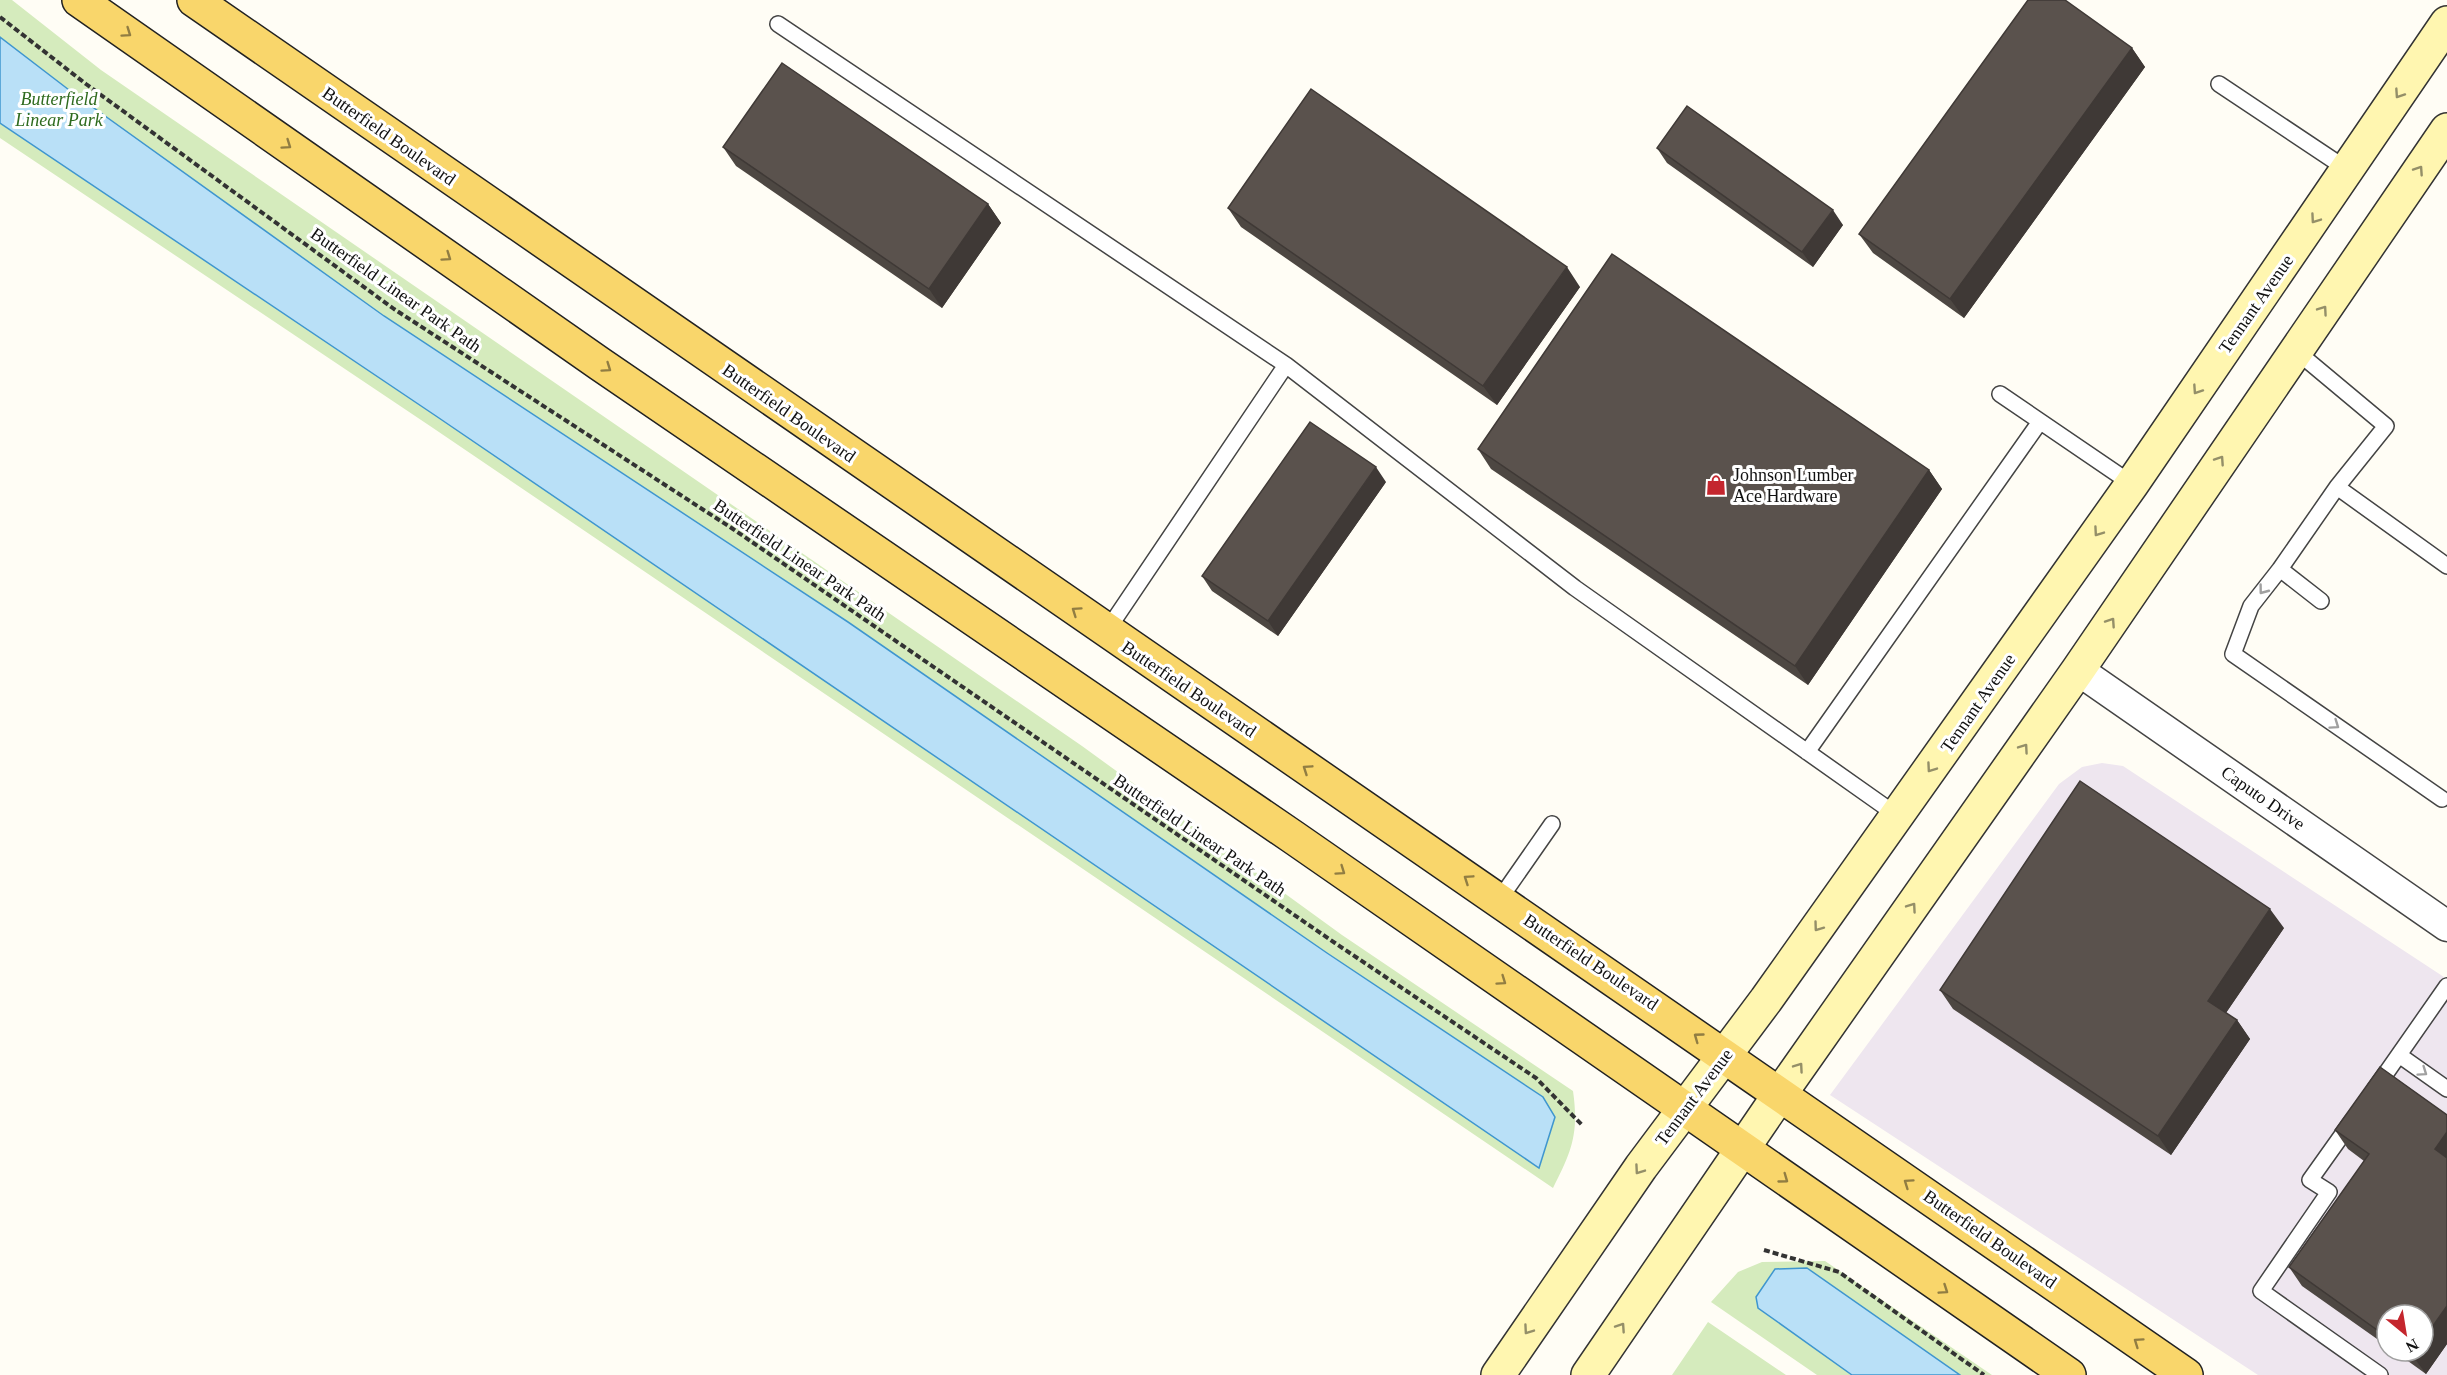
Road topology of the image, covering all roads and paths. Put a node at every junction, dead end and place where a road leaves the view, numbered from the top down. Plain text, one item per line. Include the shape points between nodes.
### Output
1 (79, 0) edge
2 (194, 0) edge
3 (0, 17) edge
4 (2447, 23) edge
5 (778, 24) dead end
6 (2435, 67) edge
7 (2219, 84) dead end
8 (2447, 130) edge
9 (2348, 170) junction
10 (2295, 350) junction
11 (1286, 365) junction
12 (2000, 394) dead end
13 (2039, 423) junction
14 (2132, 484) junction
15 (2337, 487) junction
16 (2447, 566) edge
17 (2280, 569) junction
18 (2321, 601) dead end
19 (1106, 632) junction
20 (2078, 670) junction
21 (1806, 752) junction
22 (2442, 800) dead end
23 (1898, 816) junction
24 (1552, 824) dead end
25 (1499, 900) junction
26 (2447, 926) edge
27 (2447, 986) edge
28 (2399, 1055) junction
29 (1725, 1056) junction
30 (2447, 1089) edge
31 (1780, 1094) junction
32 (1685, 1108) junction
33 (1583, 1126) dead end
34 (1742, 1149) junction
35 (1764, 1250) dead end
36 (1498, 1375) edge
37 (1588, 1375) edge
38 (1984, 1375) edge
39 (2069, 1375) edge
40 (2186, 1375) edge
41 (2380, 1375) edge

1 -> 32 main road via 600,364
19 -> 2 main road, Butterfield Boulevard
3 - 33 path, Butterfield Linear Park Path via 394,309 733,530 1536,1078
4 - 6 main road, Tennant Avenue
5 - 11 lane
6 -> 9 main road, Tennant Avenue
7 - 9 lane
10 -> 8 main road
9 -> 14 main road, Tennant Avenue
10 - 15 lane via 2386,426
20 -> 10 main road
11 - 19 lane
11 - 21 lane via 1575,588
12 - 13 lane
13 - 14 lane
13 - 21 lane
14 -> 23 main road, Tennant Avenue
15 - 16 lane
15 - 17 lane
17 - 18 lane
17 -> 22 lane via 2252,606 2233,654
25 -> 19 main road, Butterfield Boulevard
20 - 26 street, Caputo Drive
31 -> 20 main road
21 - 23 lane
23 -> 29 main road, Tennant Avenue
24 - 25 lane
29 -> 25 main road, Butterfield Boulevard
27 - 28 lane
28 -> 30 lane
28 - 41 lane via 2310,1180 2329,1192 2261,1291
29 - 31 main road, Butterfield Boulevard
29 - 32 main road, Tennant Avenue
31 - 34 main road
40 -> 31 main road, Butterfield Boulevard
32 - 34 main road
32 -> 36 main road, Tennant Avenue
37 -> 34 main road
34 -> 39 main road
35 - 38 path via 1839,1272

